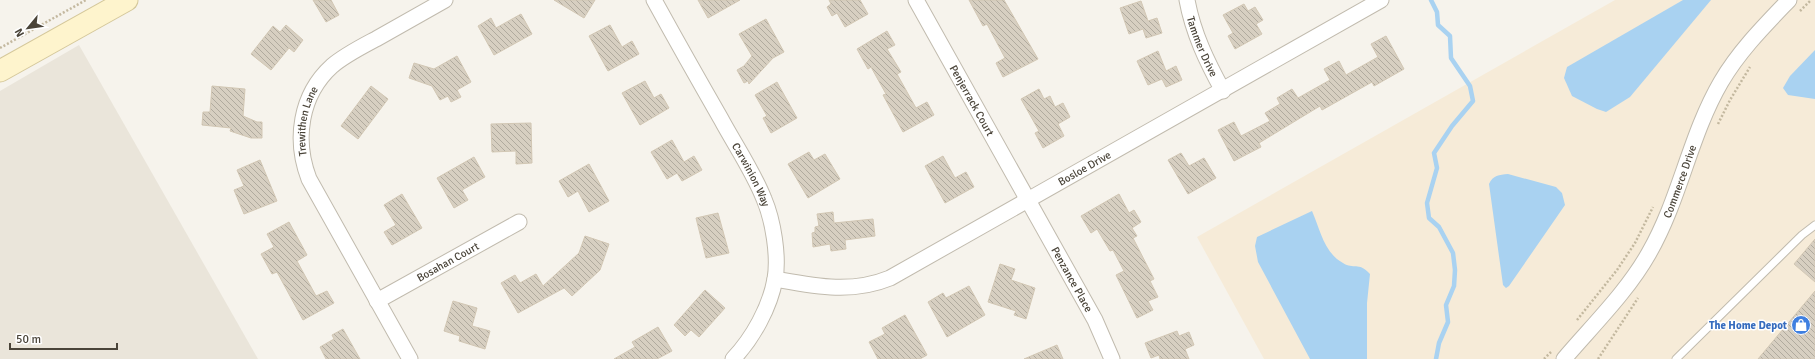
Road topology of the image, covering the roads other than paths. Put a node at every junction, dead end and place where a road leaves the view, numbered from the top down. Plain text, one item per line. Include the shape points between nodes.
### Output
1 (128, 0) edge
2 (445, 0) edge
3 (654, 0) edge
4 (916, 0) edge
5 (1187, 0) edge
6 (1381, 0) edge
7 (1789, 0) edge
8 (0, 71) edge
9 (1223, 91) junction
10 (1028, 201) junction
11 (519, 222) dead end
12 (1815, 225) edge
13 (775, 279) junction
14 (377, 301) junction
15 (1565, 355) edge
16 (410, 359) edge
17 (733, 359) edge
18 (1112, 359) edge
19 (1676, 359) edge

1 - 8 street
2 - 14 street, Trewithen Lane via 354,51 333,66 315,88 302,120 301,148 307,174
3 - 13 street, Carwinion Way via 764,198 772,224
4 - 10 street, Penjerrack Court
5 - 9 street, Tammer Drive via 1202,50
6 - 9 street, Bosloe Drive
7 - 15 street, Commerce Drive via 1751,41 1721,82 1672,206 1649,253 1617,298
9 - 10 street, Bosloe Drive
10 - 13 street, Bosloe Drive via 903,271 872,284 851,288 825,288
10 - 18 street, Penzance Place via 1095,320
11 - 14 street, Bosahan Court
12 - 19 lane
13 - 17 street, Carwinion Way via 758,325
14 - 16 street, Trewithen Lane

